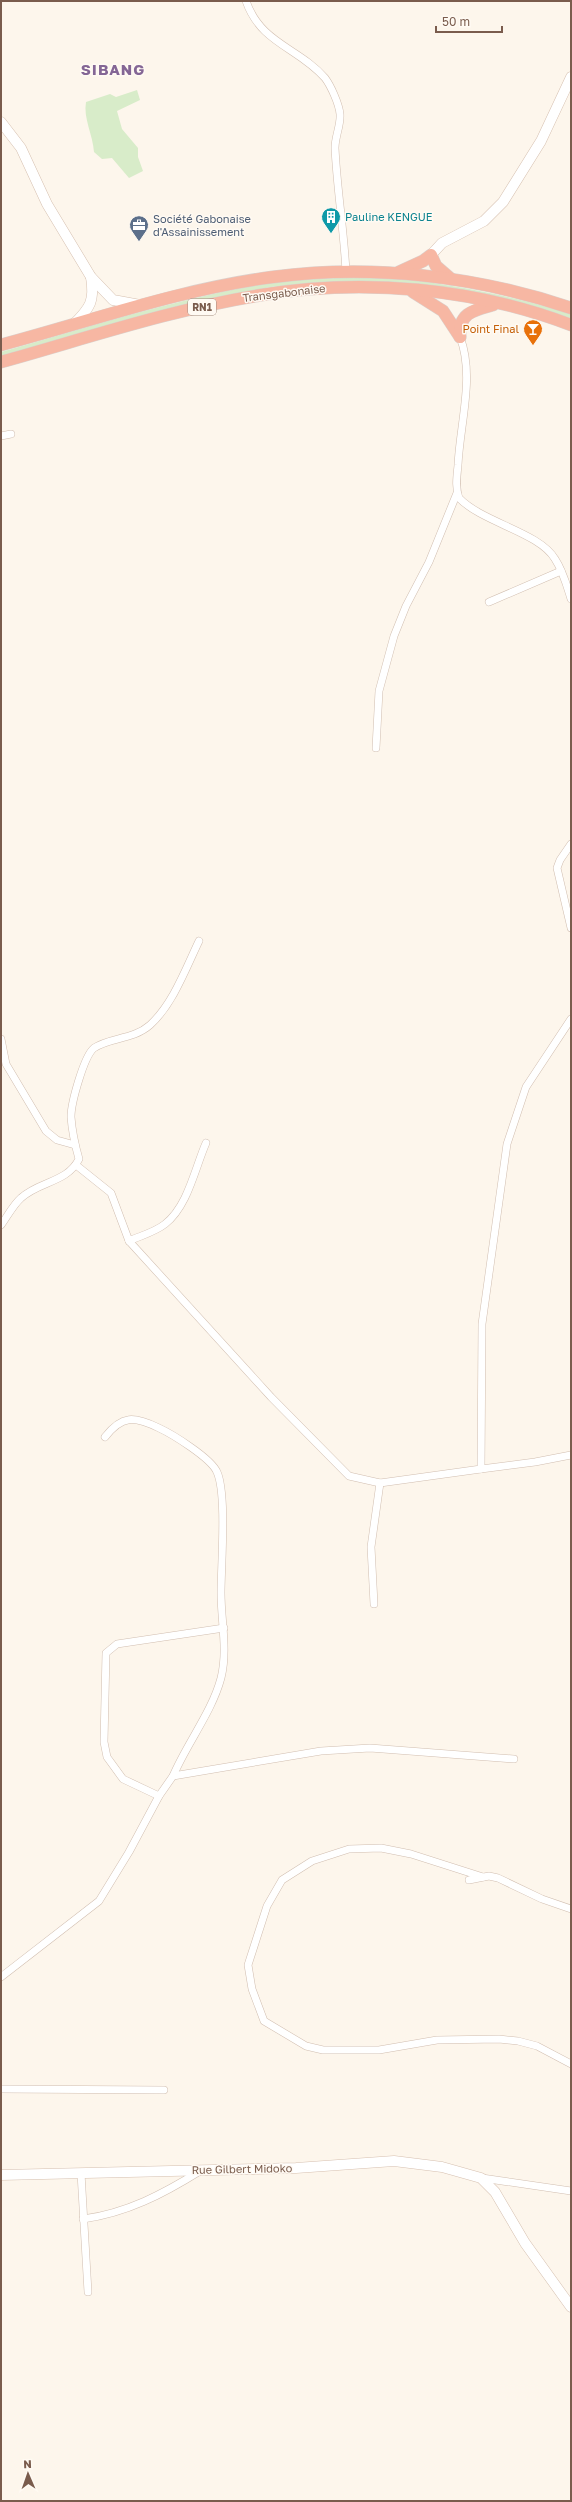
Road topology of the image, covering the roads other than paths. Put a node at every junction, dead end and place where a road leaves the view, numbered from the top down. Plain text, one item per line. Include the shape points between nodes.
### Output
1 (246, 1) edge
2 (571, 77) edge
3 (1, 122) edge
4 (431, 255) junction
5 (346, 272) junction
6 (397, 273) junction
7 (91, 277) junction
8 (452, 279) junction
9 (409, 290) junction
10 (501, 304) junction
11 (144, 305) junction
12 (571, 308) edge
13 (571, 325) edge
14 (71, 326) junction
15 (460, 337) junction
16 (1, 345) edge
17 (1, 362) edge
18 (11, 434) dead end
19 (1, 436) edge
20 (457, 493) junction
21 (561, 570) junction
22 (571, 599) edge
23 (489, 602) dead end
24 (376, 748) dead end
25 (571, 844) edge
26 (571, 928) edge
27 (199, 941) dead end
28 (571, 1019) edge
29 (1, 1039) edge
30 (206, 1143) dead end
31 (75, 1145) junction
32 (76, 1165) junction
33 (1, 1226) edge
34 (128, 1241) junction
35 (105, 1437) dead end
36 (571, 1455) edge
37 (481, 1468) junction
38 (380, 1484) junction
39 (374, 1604) dead end
40 (224, 1628) junction
41 (514, 1759) dead end
42 (173, 1776) junction
43 (159, 1796) junction
44 (483, 1877) junction
45 (470, 1880) dead end
46 (571, 1909) edge
47 (1, 1977) edge
48 (571, 2064) edge
49 (1, 2089) edge
50 (164, 2090) dead end
51 (201, 2170) junction
52 (81, 2173) junction
53 (1, 2174) edge
54 (482, 2178) junction
55 (571, 2191) edge
56 (83, 2219) junction
57 (88, 2292) dead end
58 (571, 2307) edge

1 - 5 street via 253,19 269,36 315,68 333,93 340,114 335,146
2 - 4 main road via 541,140 503,202 484,221 450,238
3 - 7 main road via 21,148 47,204
4 - 6 highway
4 - 8 highway via 436,266
5 - 6 highway, Transgabonaise / RN1
5 - 11 highway, Transgabonaise / RN1 via 273,277
6 - 8 highway, RN1
7 - 11 main road via 113,300
7 - 14 main road via 92,290 88,310
8 - 12 highway, RN1 via 526,294
9 - 10 highway, Transgabonaise / RN1
9 - 15 highway via 443,311
9 - 17 highway, Transgabonaise / RN1 via 353,287 262,294 198,308
10 - 13 highway, Transgabonaise / RN1
10 - 15 highway via 469,312 462,320
11 - 14 highway, Transgabonaise / RN1
14 - 16 highway, Transgabonaise / RN1
15 - 20 street via 466,352 468,368
18 - 19 street
20 - 21 street via 464,503 482,515 544,548 555,558
20 - 24 street via 429,562 394,636 379,691
21 - 22 street
21 - 23 street
25 - 26 street via 557,868
27 - 31 street via 172,994 150,1025 125,1039 100,1045 93,1049 87,1058 71,1115
28 - 37 street via 526,1087 507,1144 482,1324
29 - 31 street via 6,1064 46,1131 57,1140
30 - 34 street via 176,1212 165,1225
31 - 32 street via 79,1159
32 - 33 street via 56,1181 21,1198
32 - 34 street via 111,1193
34 - 38 street via 328,1456 349,1476
35 - 40 street via 113,1426 125,1419 142,1420 161,1429 199,1454 217,1471 221,1497
36 - 37 street
37 - 38 street
38 - 39 street via 371,1547
40 - 42 street via 224,1653 213,1699
40 - 43 street via 117,1644 106,1652 104,1742 107,1757 122,1779 132,1786
41 - 42 street via 370,1748 321,1751
42 - 43 street
43 - 47 street via 126,1858 99,1901
44 - 45 street
44 - 46 street via 498,1878 542,1899
44 - 48 street via 411,1854 381,1848 349,1849 312,1861 282,1880 267,1906 248,1965 252,1989 264,2021 306,2046 323,2050 379,2050 438,2040 500,2039 537,2046
49 - 50 street
51 - 52 main road, Rue Gilbert Midoko
51 - 54 main road, Rue Gilbert Midoko via 408,2161
51 - 56 street via 151,2199 122,2212
52 - 53 main road, Rue Gilbert Midoko
52 - 56 street
54 - 55 street
54 - 58 main road via 495,2192 525,2243
56 - 57 street

